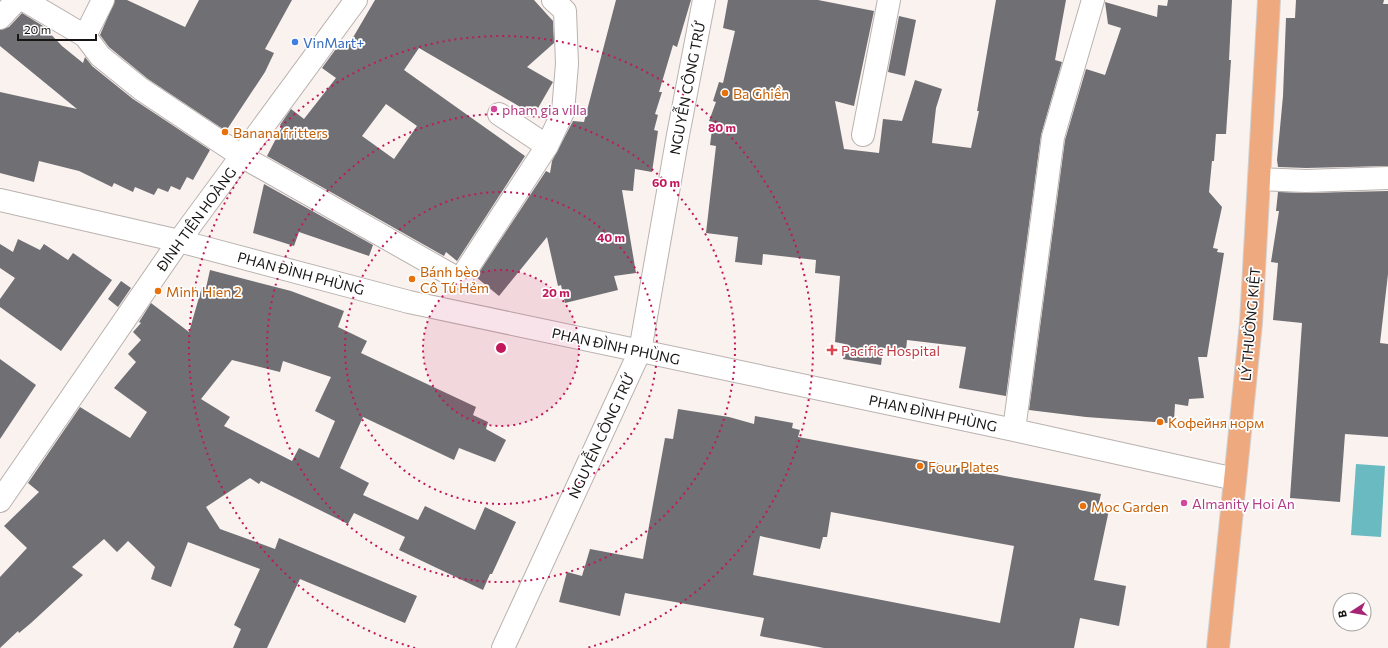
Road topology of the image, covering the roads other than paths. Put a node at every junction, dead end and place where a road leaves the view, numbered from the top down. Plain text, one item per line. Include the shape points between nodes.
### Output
1 (20, 0) edge
2 (24, 0) edge
3 (103, 0) edge
4 (356, 0) edge
5 (553, 0) edge
6 (704, 0) edge
7 (889, 0) edge
8 (1093, 0) edge
9 (1270, 0) edge
10 (0, 18) edge
11 (85, 36) junction
12 (498, 114) dead end
13 (863, 135) dead end
14 (547, 146) junction
15 (242, 156) junction
16 (1388, 178) edge
17 (1260, 179) junction
18 (0, 200) edge
19 (179, 241) junction
20 (640, 351) junction
21 (1014, 430) junction
22 (1235, 480) junction
23 (0, 501) edge
24 (503, 648) edge
25 (1218, 648) edge

1 - 10 street
2 - 11 street
3 - 11 street
4 - 15 street, ĐINH TIÊN HOÀNG
5 - 14 street via 565,10 567,64 563,112
6 - 20 street, NGUYỄN CÔNG TRỨ
7 - 13 street
8 - 21 street via 1054,137
9 - 17 main road, LÝ THƯỜNG KIỆT
11 - 15 street via 100,56 141,89
12 - 14 street
14 - 15 street via 461,278 454,277
15 - 19 street, ĐINH TIÊN HOÀNG
16 - 17 street via 1306,181
17 - 22 main road, LÝ THƯỜNG KIỆT via 1251,324
18 - 19 street, PHAN ĐÌNH PHÙNG
19 - 20 street, PHAN ĐÌNH PHÙNG via 409,302
19 - 23 street, ĐINH TIÊN HOÀNG
20 - 21 street, PHAN ĐÌNH PHÙNG
20 - 24 street, NGUYỄN CÔNG TRỨ
21 - 22 street, PHAN ĐÌNH PHÙNG
22 - 25 main road, LÝ THƯỜNG KIỆT

